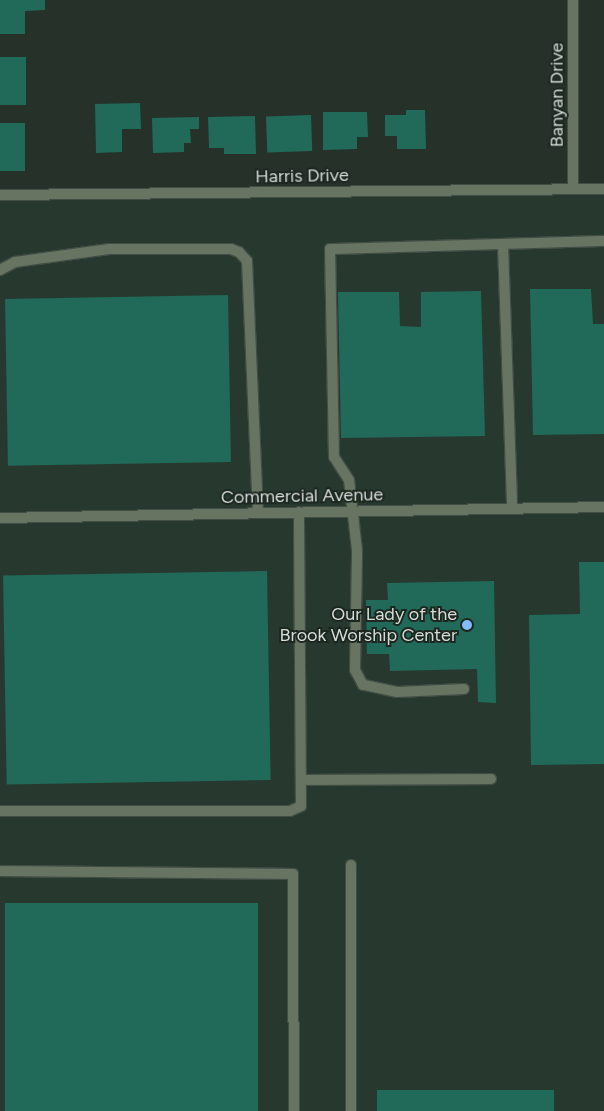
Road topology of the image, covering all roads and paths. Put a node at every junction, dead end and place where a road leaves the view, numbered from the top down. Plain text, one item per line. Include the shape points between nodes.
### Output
1 (573, 0) edge
2 (574, 189) junction
3 (604, 189) edge
4 (0, 196) edge
5 (604, 241) edge
6 (503, 245) junction
7 (0, 270) edge
8 (604, 507) edge
9 (512, 509) junction
10 (299, 512) junction
11 (354, 512) junction
12 (258, 514) junction
13 (0, 518) edge
14 (464, 689) dead end
15 (301, 780) junction
16 (491, 780) dead end
17 (0, 811) edge
18 (351, 865) dead end
19 (0, 871) edge
20 (294, 1111) edge
21 (351, 1111) edge

1 - 2 street, Banyan Drive
2 - 3 street, Harris Drive
2 - 4 street, Harris Drive
5 - 6 street
6 - 9 street
6 - 11 street via 330,249 334,457 349,480
7 - 12 street via 14,262 109,249 231,249 239,252 247,261
8 - 9 street, Commercial Avenue
9 - 11 street, Commercial Avenue
10 - 11 street, Commercial Avenue
10 - 12 street, Commercial Avenue
10 - 15 street
11 - 14 street via 355,670 363,685 397,692
12 - 13 street, Commercial Avenue
15 - 16 street
15 - 17 street via 301,806 290,811
18 - 21 street
19 - 20 street via 293,874

